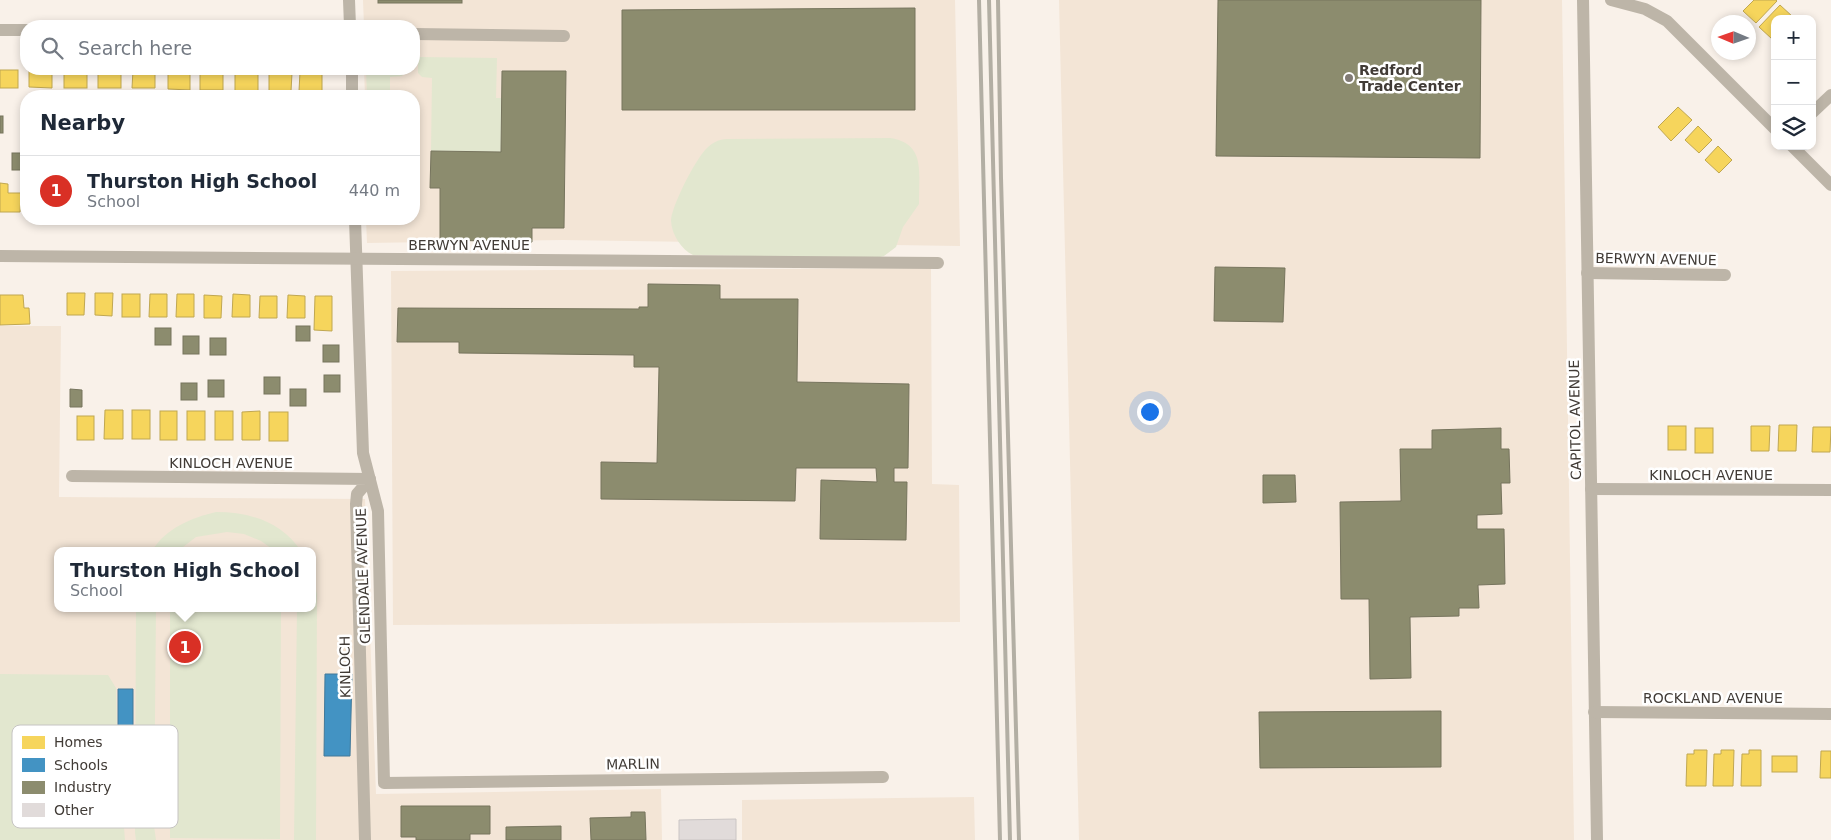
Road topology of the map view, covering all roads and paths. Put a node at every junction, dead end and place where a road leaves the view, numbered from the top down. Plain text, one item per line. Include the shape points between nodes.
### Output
1 (350, 0) edge
2 (1583, 0) edge
3 (1611, 0) edge
4 (350, 20) edge
5 (0, 30) edge
6 (20, 30) edge
7 (420, 34) edge
8 (564, 36) dead end
9 (352, 75) edge
10 (352, 90) edge
11 (1831, 95) edge
12 (1816, 109) edge
13 (1771, 125) edge
14 (1796, 150) edge
15 (1831, 185) edge
16 (355, 225) edge
17 (0, 256) edge
18 (356, 260) junction
19 (938, 263) dead end
20 (1588, 273) junction
21 (1725, 275) dead end
22 (72, 476) dead end
23 (370, 479) junction
24 (1592, 489) junction
25 (1831, 490) edge
26 (1594, 712) junction
27 (1831, 714) edge
28 (883, 777) dead end
29 (384, 783) joint
30 (365, 840) edge
31 (1597, 840) edge

1 - 4 street
2 - 20 street, CAPITOL AVENUE
3 - 13 street via 1644,9 1667,21
5 - 6 street
7 - 8 street
9 - 10 street
11 - 12 street
14 - 15 street
16 - 18 street, GLENDALE AVENUE
17 - 18 street, BERWYN AVENUE
18 - 19 street, BERWYN AVENUE
18 - 23 street, GLENDALE AVENUE via 363,453
20 - 21 street, BERWYN AVENUE
20 - 24 street, CAPITOL AVENUE
22 - 23 street, KINLOCH AVENUE
23 - 29 street, GLENDALE AVENUE via 378,511
23 - 30 street, KINLOCH via 357,494
24 - 25 street, KINLOCH AVENUE
24 - 26 street, CAPITOL AVENUE
26 - 27 street, ROCKLAND AVENUE
26 - 31 street, CAPITOL AVENUE
28 - 29 street, MARLIN

